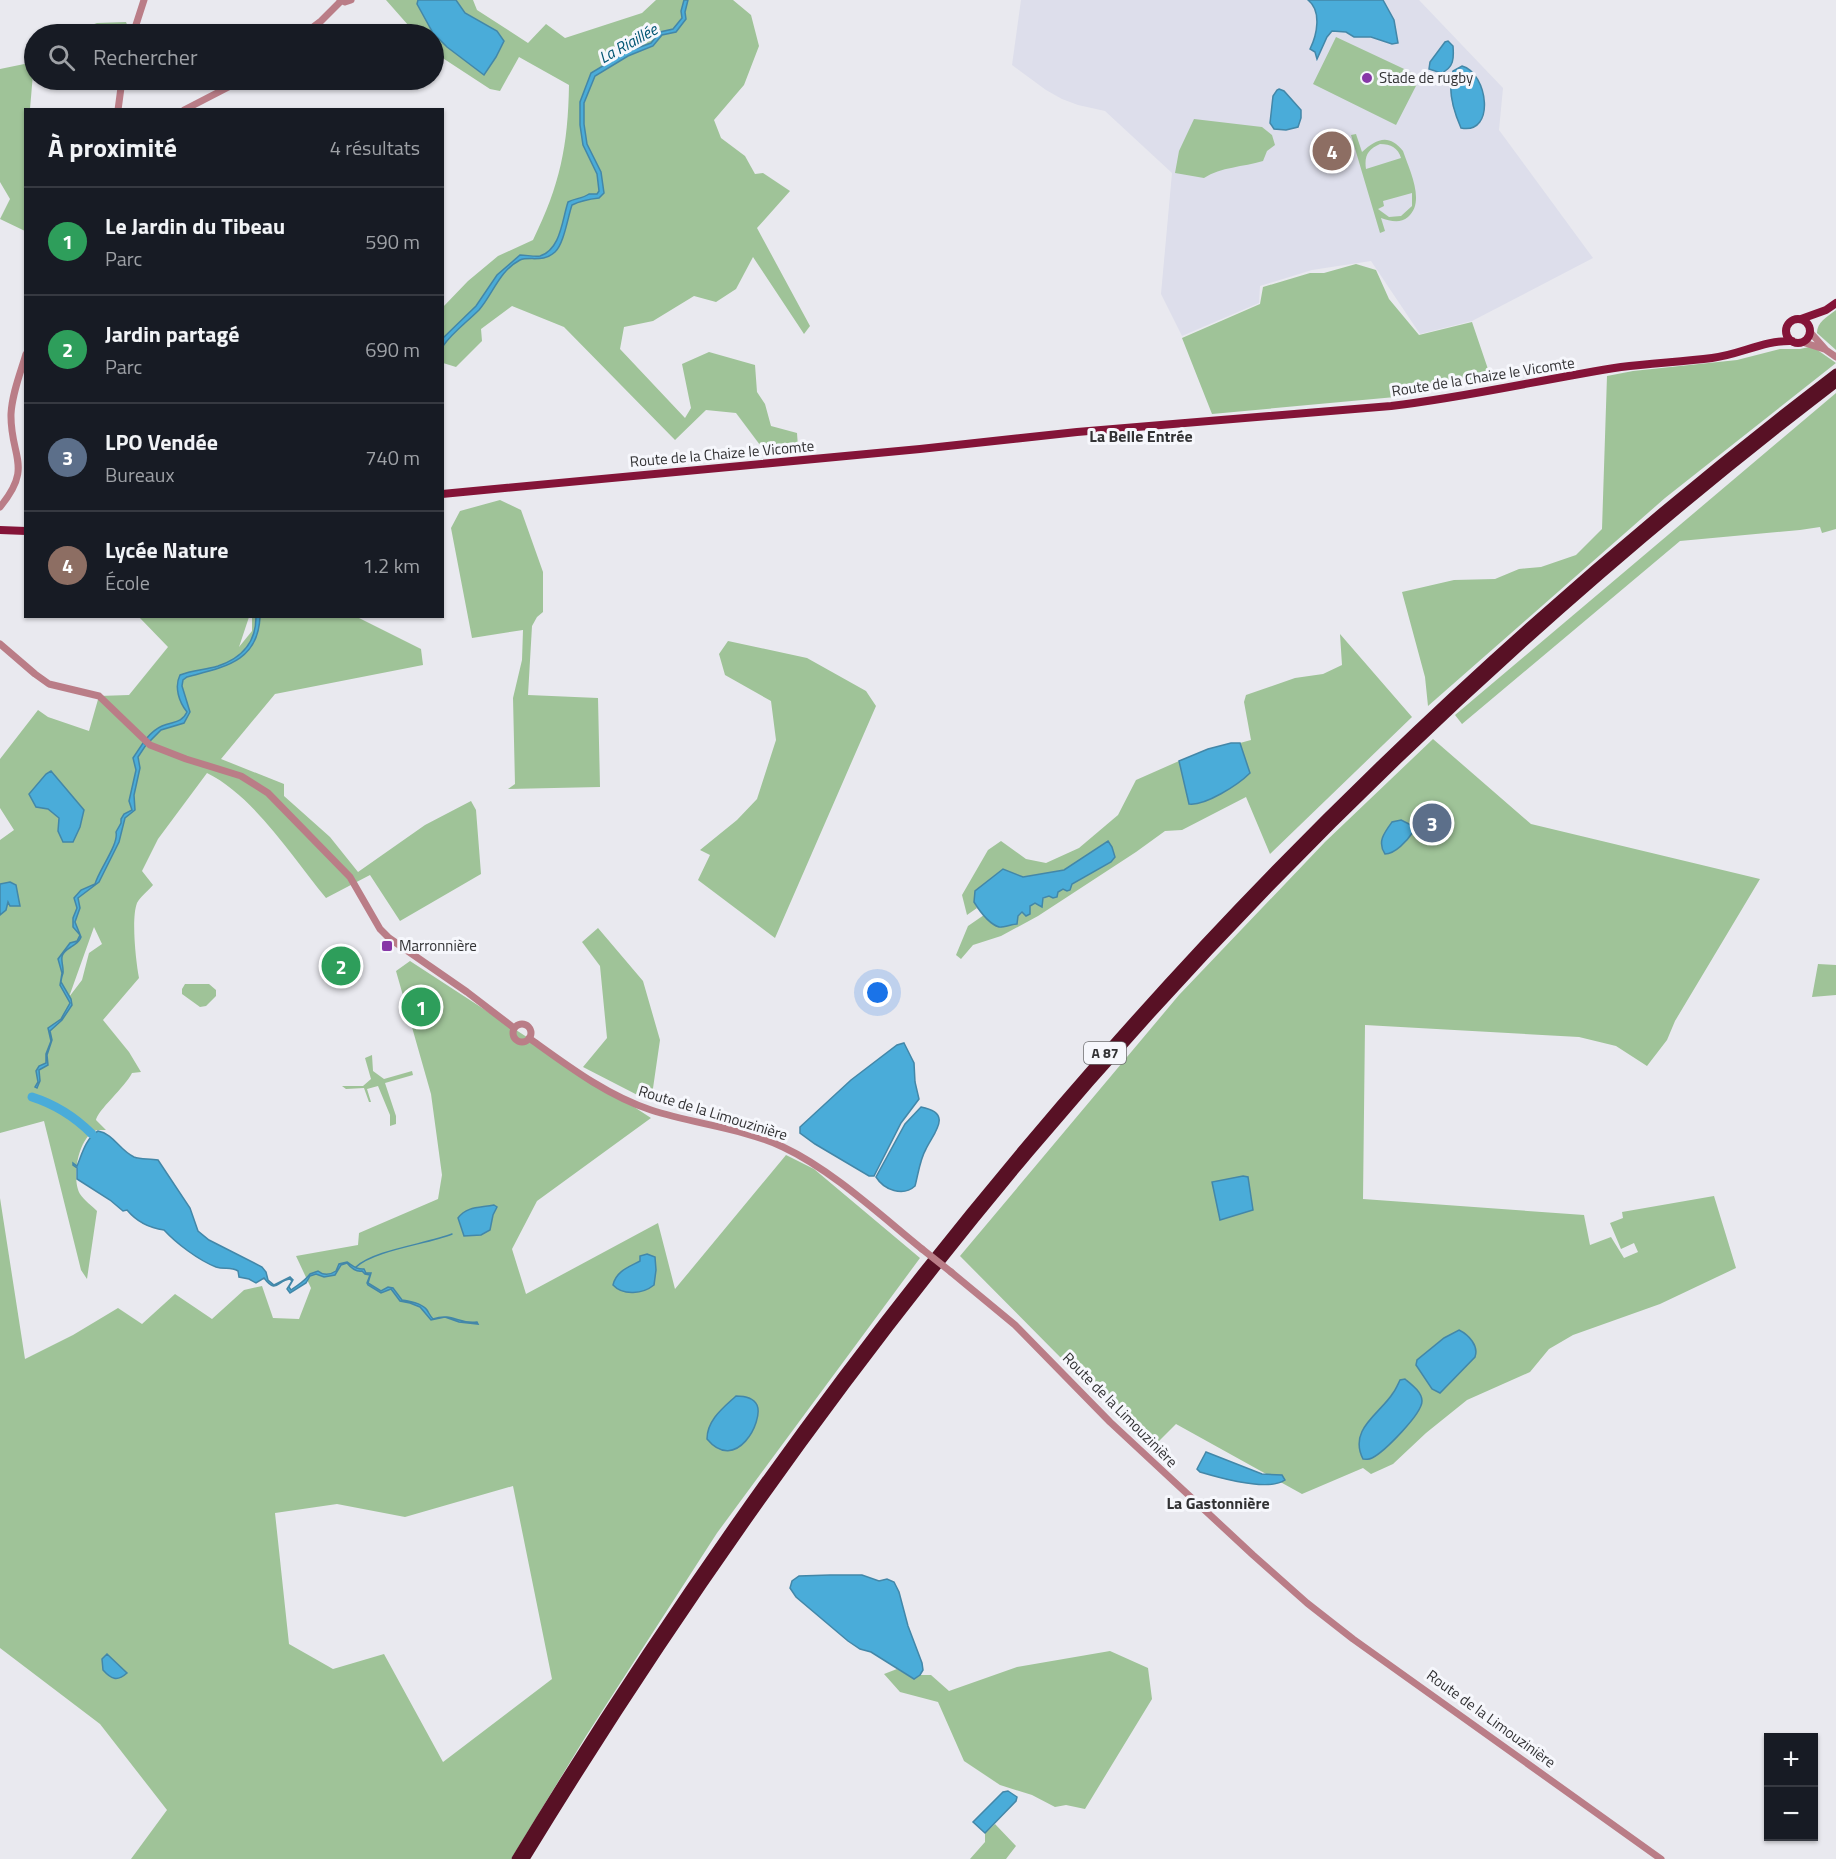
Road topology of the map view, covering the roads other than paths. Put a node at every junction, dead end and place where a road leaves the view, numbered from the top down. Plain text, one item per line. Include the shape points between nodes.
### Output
1 (144, 0) edge
2 (341, 0) edge
3 (351, 0) edge
4 (137, 24) edge
5 (317, 24) edge
6 (121, 90) edge
7 (223, 90) edge
8 (118, 108) edge
9 (188, 108) edge
10 (1836, 303) edge
11 (1826, 310) junction
12 (1802, 319) junction
13 (1786, 327) junction
14 (1810, 330) junction
15 (1792, 341) junction
16 (1802, 342) junction
17 (1767, 344) junction
18 (1826, 350) junction
19 (1836, 357) edge
20 (24, 360) edge
21 (1836, 373) edge
22 (1836, 382) edge
23 (444, 494) edge
24 (0, 507) edge
25 (0, 530) edge
26 (24, 531) edge
27 (0, 644) edge
28 (514, 1028) junction
29 (529, 1038) junction
30 (516, 1859) edge
31 (525, 1859) edge
32 (1661, 1859) edge

1 - 4 street
2 - 3 street
2 - 5 street
6 - 8 street
7 - 9 street
10 - 11 main road
11 - 12 main road
11 - 14 main road
12 - 13 main road via 1792,320
12 - 14 main road
13 - 15 main road via 1786,335
13 - 17 main road
14 - 16 main road
14 - 18 street
15 - 16 main road
15 - 17 main road
16 - 18 street
17 - 23 main road, Route de la Chaize le Vicomte via 1728,356 1630,366 1415,403
18 - 19 street
20 - 24 street via 11,416 18,479
21 - 30 highway, A 87 via 1631,538 1442,707 1266,879 1103,1056 953,1234 798,1436 663,1629
22 - 31 highway, A 87 via 1536,630 1272,884 1115,1054 958,1239 828,1408 663,1642
25 - 26 main road
27 - 28 street via 49,684 99,696 150,745 256,784 350,877 389,938
28 - 29 street via 517,1041
28 - 29 street via 527,1025
29 - 32 street, Route de la Limouzinière, bridge via 628,1102 767,1140 827,1174 1015,1325 1110,1422 1307,1603

